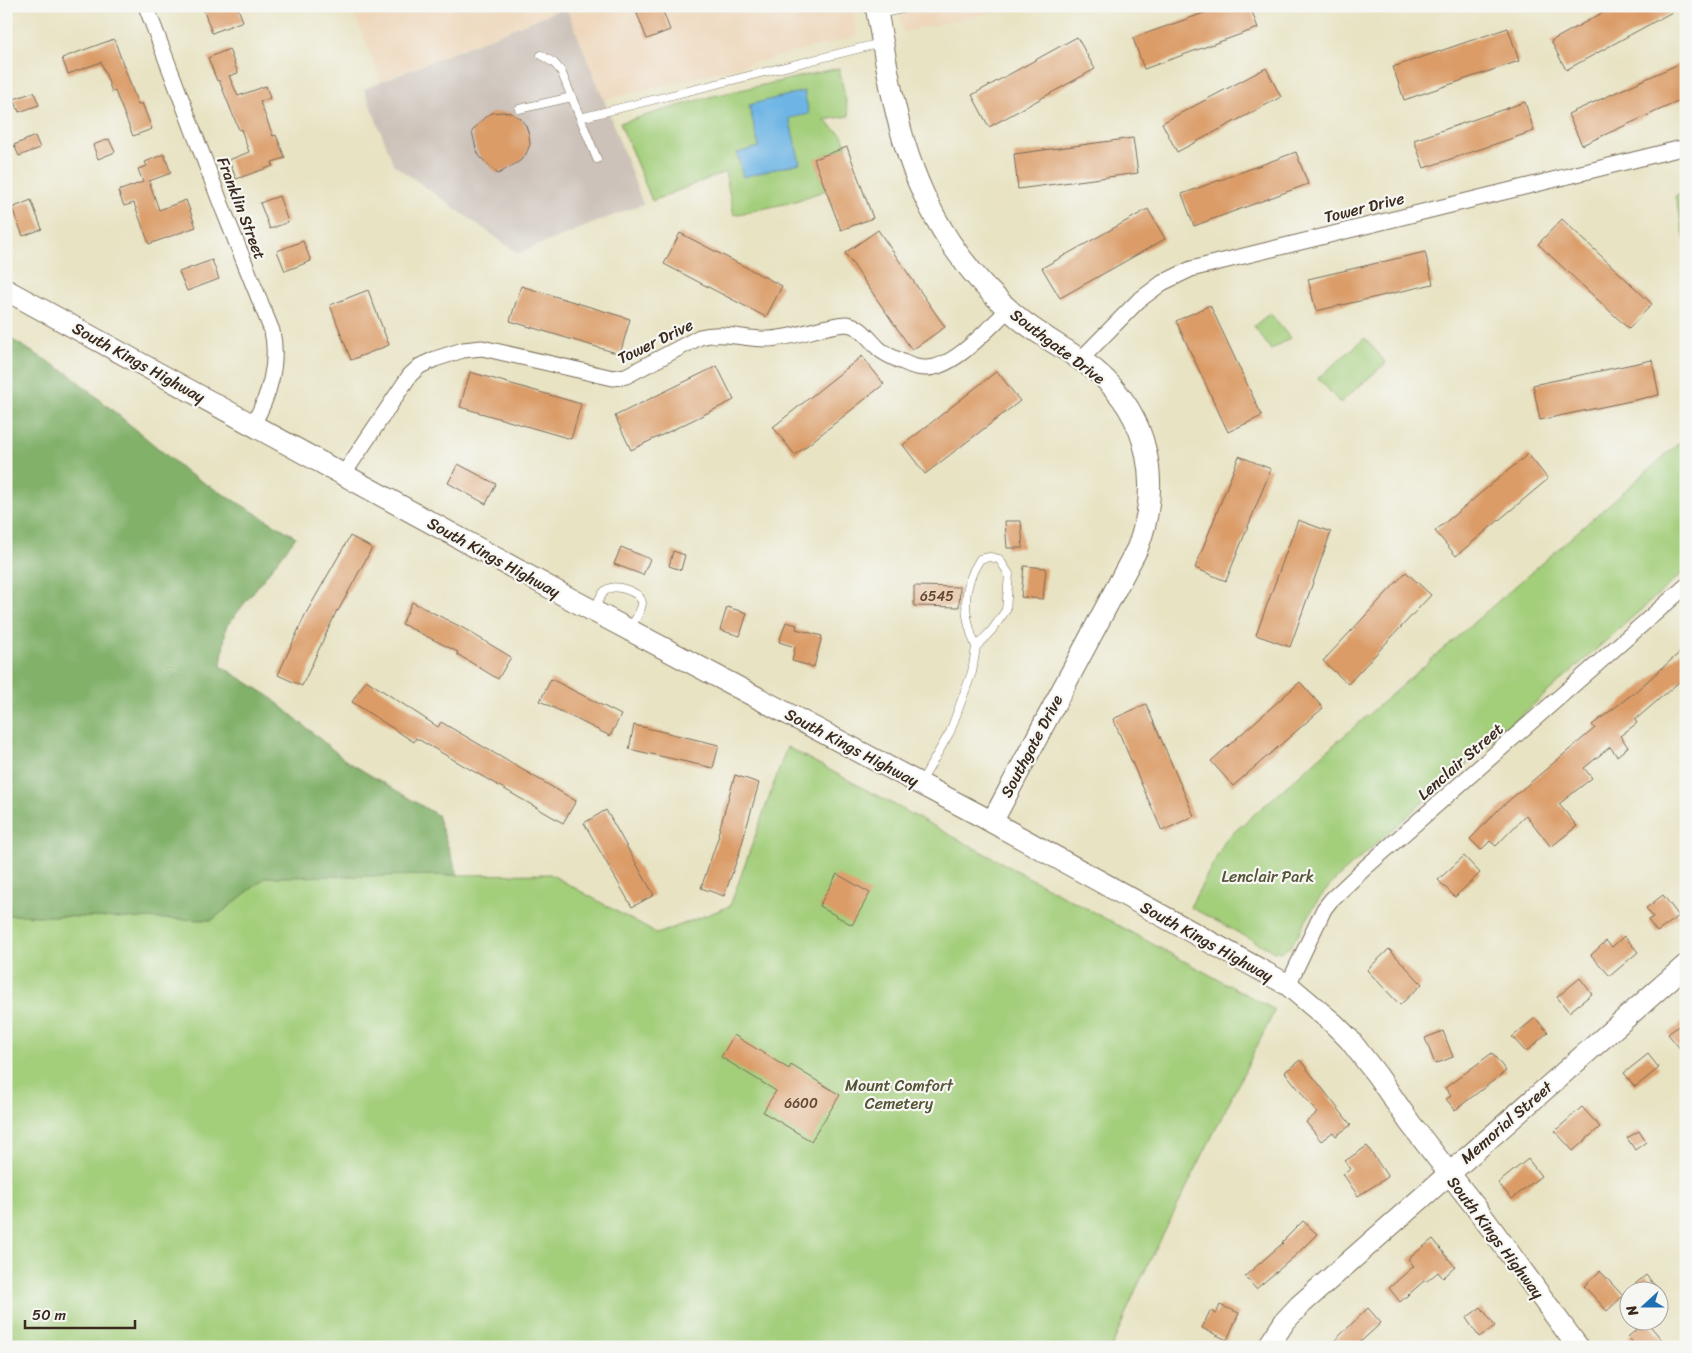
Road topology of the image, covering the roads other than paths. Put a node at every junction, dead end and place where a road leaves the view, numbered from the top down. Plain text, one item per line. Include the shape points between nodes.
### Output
1 (146, 6) edge
2 (916, 6) edge
3 (877, 10) edge
4 (883, 42) junction
5 (541, 55) dead end
6 (572, 97) junction
7 (519, 109) dead end
8 (580, 118) junction
9 (1686, 147) edge
10 (597, 159) dead end
11 (6, 290) edge
12 (1008, 309) junction
13 (1080, 360) junction
14 (253, 424) junction
15 (343, 474) junction
16 (1686, 586) edge
17 (593, 611) junction
18 (629, 630) junction
19 (976, 647) junction
20 (920, 783) junction
21 (992, 822) junction
22 (1686, 965) edge
23 (1288, 985) junction
24 (1448, 1174) junction
25 (1268, 1347) edge
26 (1578, 1347) edge

1 - 14 street, Franklin Street via 272,331 273,373 263,408
2 - 3 lane
3 - 4 main road, Southgate Drive
4 - 8 lane
4 - 12 main road, Southgate Drive via 900,133 920,188 950,243
5 - 6 lane via 558,66
6 - 7 lane
6 - 8 lane
8 - 10 lane
9 - 13 street, Tower Drive via 1190,269 1162,283 1138,302
11 - 14 main road, South Kings Highway
12 - 13 main road, Southgate Drive via 1046,339
12 - 15 street, Tower Drive via 963,351 940,366 926,369 889,356 852,324 768,339 707,335 619,378 496,350 463,350 414,370
13 - 21 main road, Southgate Drive via 1111,386 1138,428 1148,461 1149,504 1137,550
14 - 15 main road, South Kings Highway
15 - 17 main road, South Kings Highway
16 - 23 street, Lenclair Street via 1331,900
17 - 18 main road, South Kings Highway
17 - 18 lane via 609,588 622,588 638,596 642,601 641,608
18 - 20 main road, South Kings Highway
19 - 19 lane via 1006,610 1009,574 1000,559 980,559 971,573 966,610
19 - 20 lane via 972,672 950,732
20 - 21 main road, South Kings Highway
21 - 23 main road, South Kings Highway
22 - 24 main road, Memorial Street
23 - 24 main road, South Kings Highway via 1349,1040
24 - 25 main road, Memorial Street via 1299,1306
24 - 26 main road, South Kings Highway

